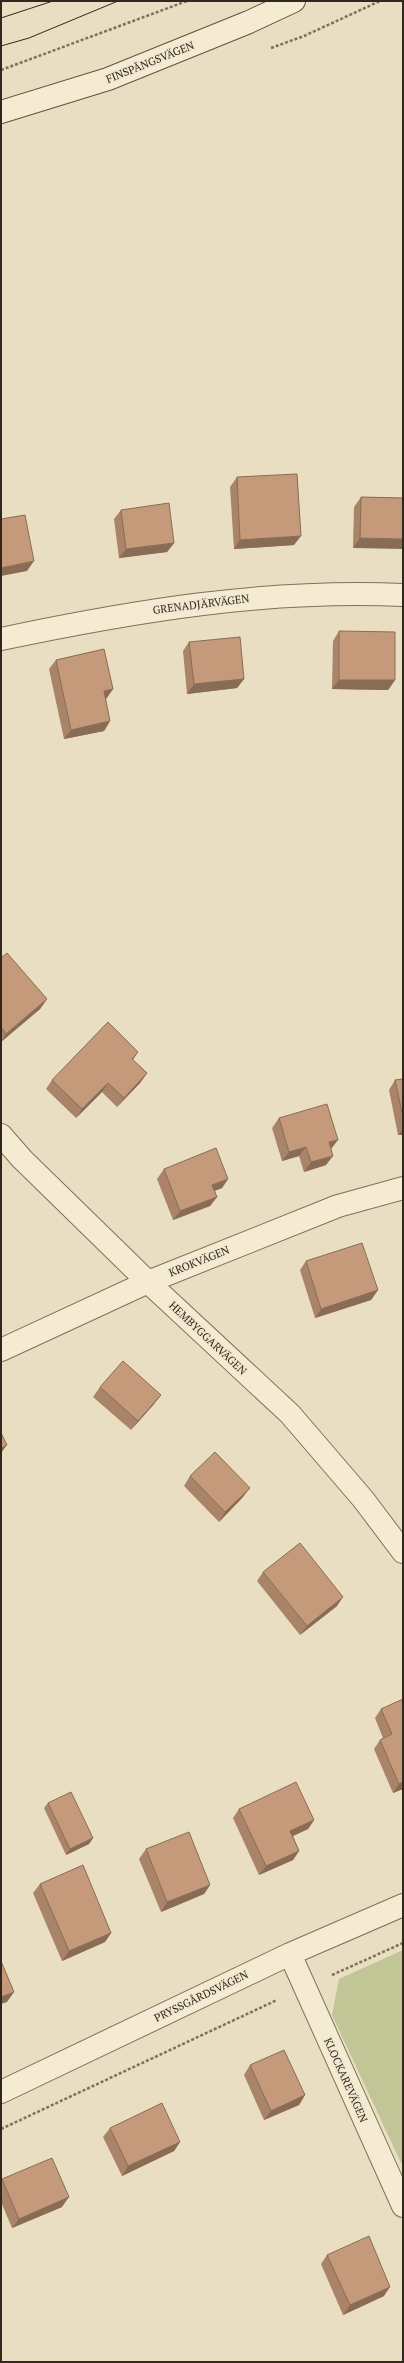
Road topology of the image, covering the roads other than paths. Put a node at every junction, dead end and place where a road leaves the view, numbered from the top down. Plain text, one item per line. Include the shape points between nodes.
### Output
1 (294, 1) edge
2 (1, 112) edge
3 (403, 595) edge
4 (1, 638) edge
5 (1, 1135) edge
6 (403, 1188) edge
7 (148, 1282) junction
8 (1, 1350) edge
9 (403, 1552) edge
10 (403, 1905) edge
11 (290, 1954) junction
12 (1, 2092) edge
13 (403, 2206) edge

1 - 2 street, FINSPÅNGSVÄGEN via 108,79
3 - 4 street, GRENADJÄRVÄGEN via 290,595 221,600 93,620
5 - 7 street, HEMBYGGARVÄGEN via 22,1159
6 - 7 street, KROKVÄGEN via 338,1206
7 - 8 street, KROKVÄGEN
7 - 9 street, HEMBYGGARVÄGEN via 290,1414
10 - 11 street, PRYSSGÅRDSVÄGEN
11 - 12 street, PRYSSGÅRDSVÄGEN
11 - 13 street, KLOCKAREVÄGEN

